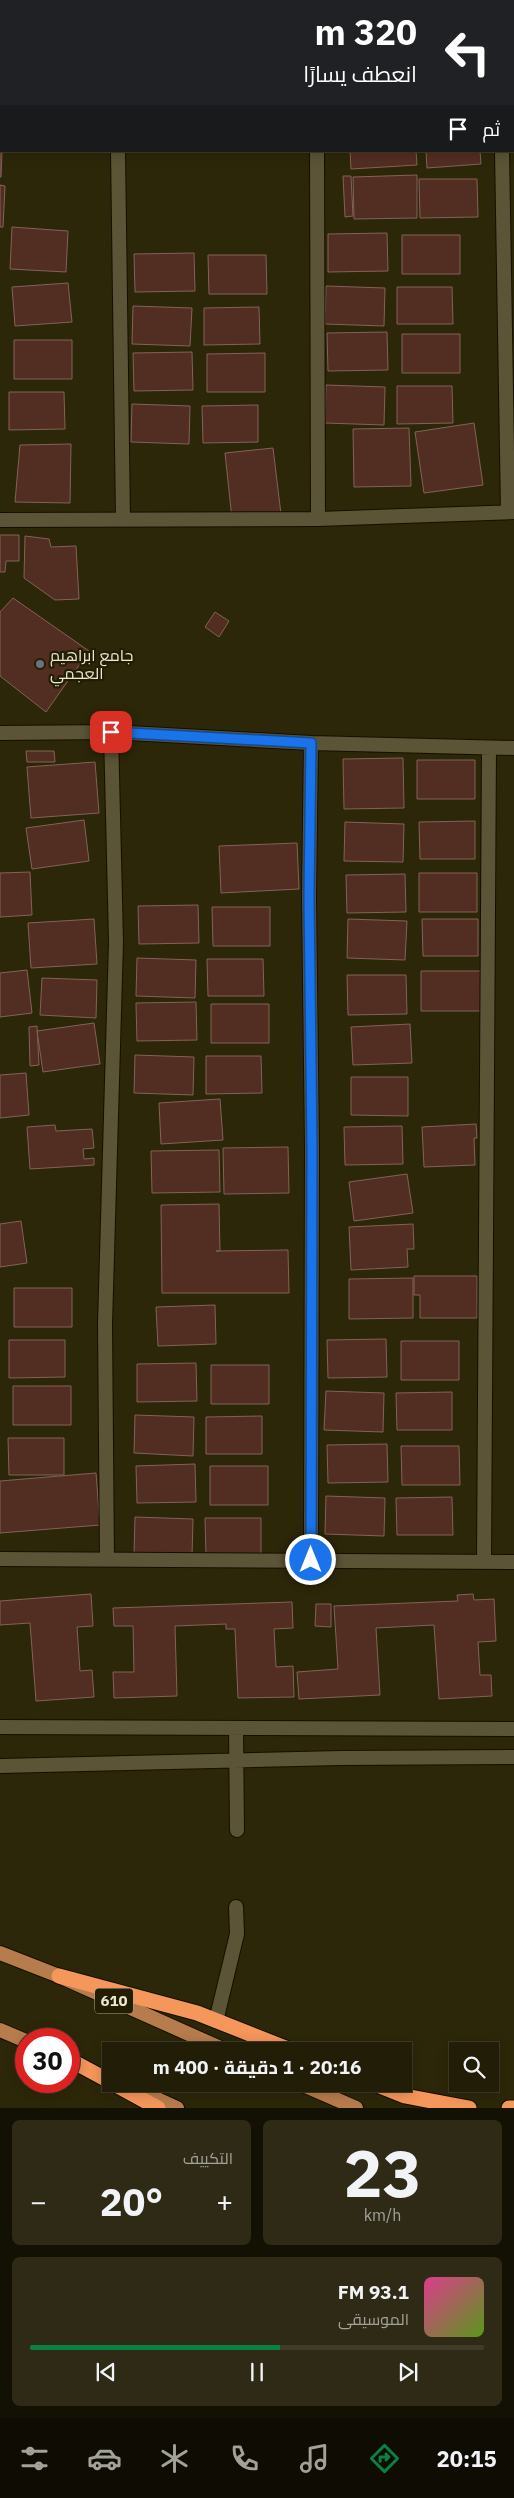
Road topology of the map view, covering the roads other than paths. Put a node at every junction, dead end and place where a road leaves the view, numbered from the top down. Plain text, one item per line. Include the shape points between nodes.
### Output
1 (118, 152) edge
2 (317, 152) edge
3 (502, 152) edge
4 (511, 512) edge
5 (318, 519) junction
6 (0, 520) edge
7 (123, 520) junction
8 (111, 732) junction
9 (0, 733) edge
10 (311, 743) junction
11 (489, 748) junction
12 (514, 748) edge
13 (0, 1559) edge
14 (107, 1560) junction
15 (311, 1560) junction
16 (484, 1562) junction
17 (514, 1562) edge
18 (0, 1727) edge
19 (236, 1728) junction
20 (514, 1729) edge
21 (514, 1757) edge
22 (235, 1761) junction
23 (0, 1766) edge
24 (237, 1830) dead end
25 (236, 1907) dead end
26 (0, 1953) edge
27 (59, 1976) junction
28 (216, 2021) junction
29 (0, 2030) edge
30 (15, 2036) edge
31 (207, 2042) edge
32 (270, 2042) edge
33 (80, 2064) edge
34 (80, 2065) edge
35 (102, 2074) edge
36 (102, 2078) edge
37 (129, 2092) edge
38 (141, 2092) edge
39 (319, 2092) edge
40 (395, 2092) edge
41 (158, 2108) edge
42 (177, 2108) edge
43 (356, 2108) edge
44 (468, 2108) edge
45 (509, 2108) edge
46 (514, 2108) edge

1 - 7 street
2 - 5 street
3 - 4 street
4 - 5 street
5 - 7 street
6 - 7 street
8 - 9 street
8 - 10 street
8 - 14 street via 116,942 105,1324
10 - 11 street
10 - 15 street
11 - 12 street
11 - 16 street
13 - 14 street
14 - 15 street
15 - 16 street
16 - 17 street
18 - 19 street
19 - 20 street
19 - 22 street
21 - 22 street
22 - 23 street
22 - 24 street
25 - 28 street via 237,1934
26 - 27 main road, 610
27 - 28 highway
27 - 31 main road, 610
28 - 32 highway
29 - 30 main road
33 - 35 main road
34 - 36 highway
37 - 41 highway
38 - 42 main road
39 - 43 main road
40 - 44 highway
45 - 46 highway

